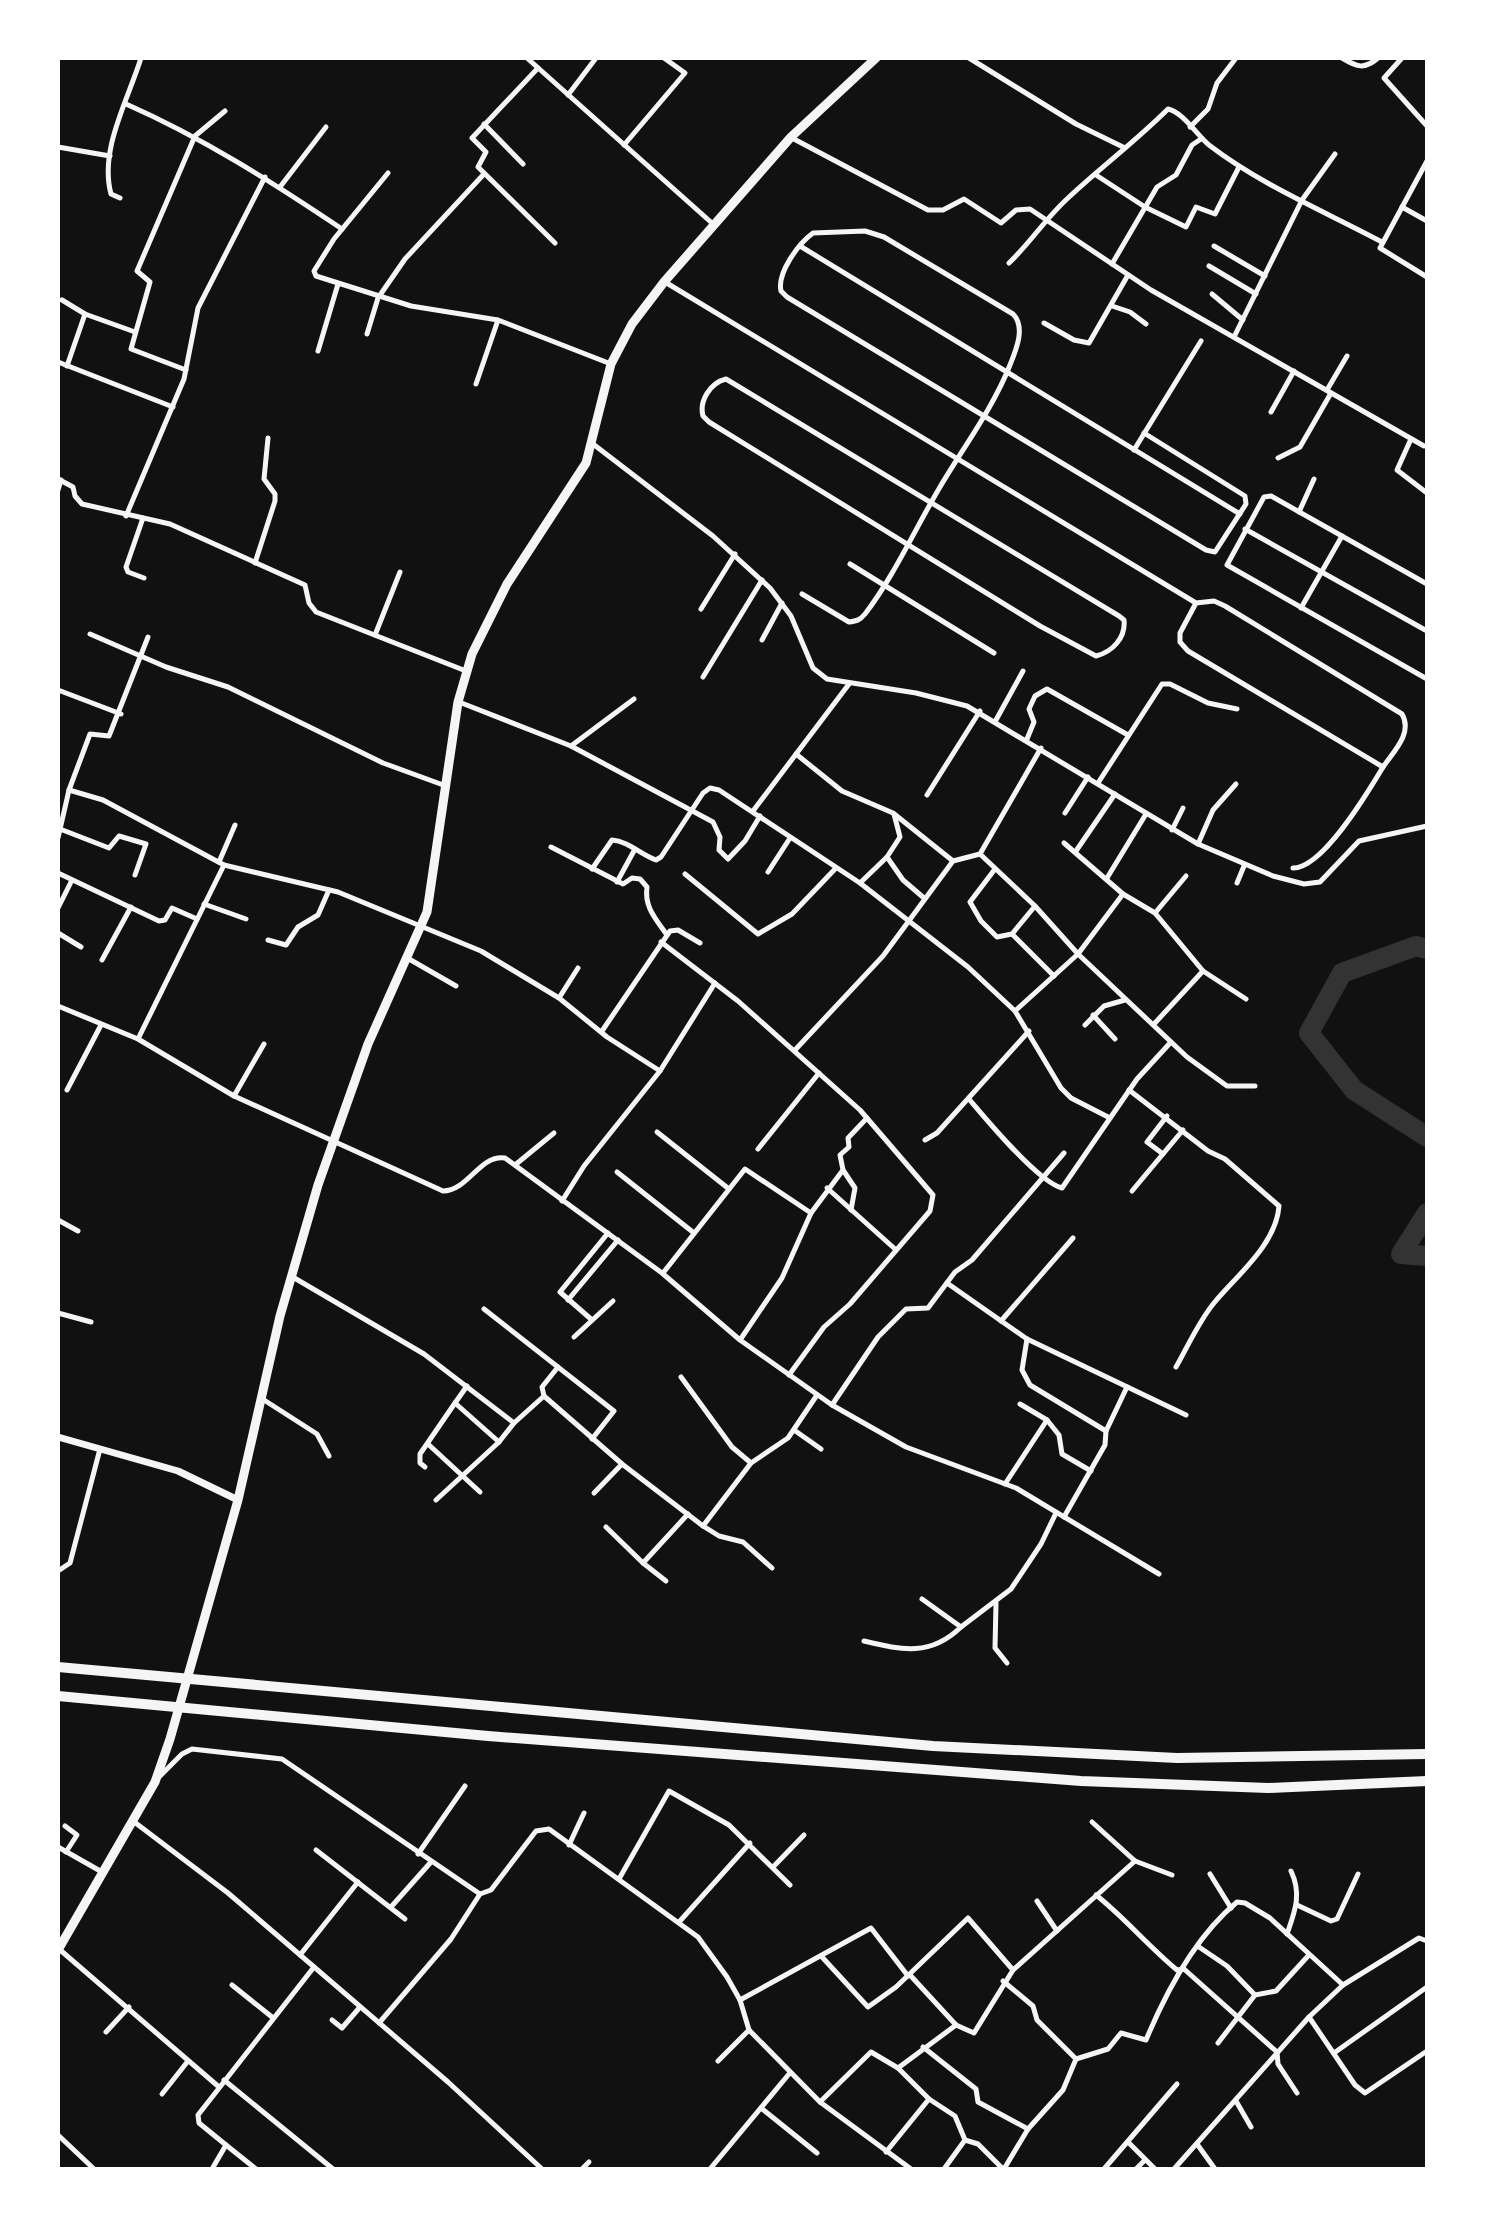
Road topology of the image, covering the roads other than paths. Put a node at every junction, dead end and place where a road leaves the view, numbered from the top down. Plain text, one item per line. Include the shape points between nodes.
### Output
1 (141, 58) edge
2 (527, 58) edge
3 (596, 58) edge
4 (664, 58) edge
5 (876, 58) edge
6 (969, 58) edge
7 (1236, 58) edge
8 (1342, 58) edge
9 (1378, 58) edge
10 (1402, 58) edge
11 (538, 68) junction
12 (568, 95) junction
13 (126, 104) junction
14 (225, 111) dead end
15 (484, 124) junction
16 (1427, 126) edge
17 (326, 127) dead end
18 (1190, 127) junction
19 (195, 136) junction
20 (791, 137) junction
21 (1201, 139) junction
22 (624, 145) junction
23 (58, 147) edge
24 (1123, 147) junction
25 (1335, 154) dead end
26 (110, 156) junction
27 (523, 164) dead end
28 (1426, 165) edge
29 (1239, 167) junction
30 (388, 173) dead end
31 (484, 174) junction
32 (1096, 175) junction
33 (265, 177) junction
34 (280, 187) junction
35 (120, 198) dead end
36 (1302, 200) junction
37 (1145, 207) junction
38 (1402, 207) junction
39 (1046, 220) junction
40 (1427, 221) edge
41 (714, 224) junction
42 (342, 229) junction
43 (1382, 242) junction
44 (555, 243) dead end
45 (800, 246) junction
46 (1214, 246) dead end
47 (1009, 263) dead end
48 (1112, 264) junction
49 (1209, 266) dead end
50 (1128, 275) junction
51 (1265, 276) junction
52 (1427, 277) edge
53 (664, 282) junction
54 (338, 284) junction
55 (1212, 294) dead end
56 (1256, 294) junction
57 (378, 298) junction
58 (62, 300) dead end
59 (1111, 306) junction
60 (85, 314) junction
61 (498, 320) junction
62 (1243, 320) junction
63 (1044, 323) dead end
64 (1146, 324) dead end
65 (135, 332) junction
66 (367, 334) dead end
67 (1234, 337) junction
68 (1201, 341) dead end
69 (318, 351) dead end
70 (1347, 356) dead end
71 (58, 362) edge
72 (611, 364) junction
73 (67, 366) junction
74 (186, 370) junction
75 (1294, 371) junction
76 (1006, 374) junction
77 (476, 384) dead end
78 (1329, 391) junction
79 (173, 407) junction
80 (1271, 412) dead end
81 (981, 417) junction
82 (1144, 433) junction
83 (268, 438) dead end
84 (1411, 439) junction
85 (593, 444) junction
86 (1424, 446) dead end
87 (1134, 450) junction
88 (1278, 458) dead end
89 (956, 459) junction
90 (1314, 479) dead end
91 (60, 480) edge
92 (58, 490) edge
93 (1427, 493) edge
94 (930, 504) junction
95 (1299, 512) junction
96 (1240, 514) junction
97 (126, 516) junction
98 (143, 518) junction
99 (1245, 529) junction
100 (1342, 536) junction
101 (907, 543) junction
102 (735, 554) junction
103 (255, 563) junction
104 (850, 564) dead end
105 (400, 572) dead end
106 (1322, 572) junction
107 (144, 578) dead end
108 (762, 580) junction
109 (1427, 584) edge
110 (883, 585) junction
111 (802, 594) dead end
112 (782, 603) junction
113 (1196, 603) junction
114 (1301, 608) junction
115 (701, 609) dead end
116 (1427, 631) edge
117 (90, 634) dead end
118 (375, 635) junction
119 (148, 637) dead end
120 (762, 640) dead end
121 (994, 653) dead end
122 (141, 655) junction
123 (466, 671) junction
124 (1023, 671) dead end
125 (703, 677) dead end
126 (1427, 679) edge
127 (849, 684) junction
128 (58, 690) edge
129 (634, 699) dead end
130 (458, 702) junction
131 (1237, 709) dead end
132 (980, 711) junction
133 (121, 714) junction
134 (996, 720) junction
135 (1128, 735) junction
136 (1027, 739) junction
137 (571, 746) junction
138 (1041, 748) junction
139 (796, 754) junction
140 (1383, 767) junction
141 (1088, 777) junction
142 (1098, 783) junction
143 (1236, 784) dead end
144 (446, 786) junction
145 (69, 790) junction
146 (1115, 794) junction
147 (927, 795) dead end
148 (1183, 808) dead end
149 (692, 811) junction
150 (753, 811) junction
151 (893, 813) junction
152 (1065, 813) dead end
153 (1146, 814) junction
154 (760, 816) junction
155 (235, 825) dead end
156 (1427, 826) edge
157 (60, 829) junction
158 (1172, 830) junction
159 (58, 838) edge
160 (790, 838) junction
161 (1064, 843) dead end
162 (1198, 844) junction
163 (551, 847) dead end
164 (635, 849) junction
165 (1076, 851) junction
166 (980, 854) junction
167 (887, 857) junction
168 (953, 861) junction
169 (222, 864) junction
170 (1244, 866) junction
171 (836, 868) junction
172 (1293, 868) dead end
173 (592, 869) junction
174 (995, 869) junction
175 (768, 872) dead end
176 (58, 873) edge
177 (685, 874) dead end
178 (135, 875) dead end
179 (1186, 876) dead end
180 (1107, 878) junction
181 (71, 882) junction
182 (617, 882) junction
183 (860, 883) junction
184 (1237, 883) dead end
185 (329, 890) junction
186 (1123, 894) junction
187 (924, 898) junction
188 (204, 904) junction
189 (1035, 906) junction
190 (131, 907) junction
191 (58, 908) edge
192 (1155, 913) junction
193 (197, 919) junction
194 (246, 919) dead end
195 (909, 919) junction
196 (423, 926) junction
197 (58, 933) edge
198 (1012, 934) junction
199 (667, 935) junction
200 (268, 940) dead end
201 (661, 942) junction
202 (700, 943) dead end
203 (81, 947) dead end
204 (1078, 954) junction
205 (409, 959) junction
206 (102, 960) dead end
207 (578, 968) dead end
208 (1203, 971) junction
209 (1054, 976) junction
210 (715, 983) junction
211 (456, 986) dead end
212 (559, 998) junction
213 (1126, 999) junction
214 (1246, 999) dead end
215 (58, 1006) edge
216 (1015, 1011) junction
217 (1093, 1015) junction
218 (1154, 1024) junction
219 (101, 1025) junction
220 (1085, 1025) dead end
221 (602, 1031) junction
222 (1029, 1031) junction
223 (138, 1039) junction
224 (1115, 1039) dead end
225 (1171, 1042) junction
226 (264, 1044) dead end
227 (795, 1050) junction
228 (660, 1071) junction
229 (819, 1073) junction
230 (1255, 1086) dead end
231 (67, 1090) dead end
232 (1129, 1090) junction
233 (234, 1096) junction
234 (969, 1099) junction
235 (1167, 1116) junction
236 (867, 1118) junction
237 (1110, 1118) junction
238 (1183, 1130) junction
239 (657, 1132) dead end
240 (554, 1133) dead end
241 (333, 1140) junction
242 (925, 1140) dead end
243 (758, 1149) dead end
244 (1064, 1153) dead end
245 (1163, 1154) junction
246 (515, 1165) junction
247 (843, 1170) junction
248 (617, 1172) dead end
249 (1045, 1178) junction
250 (827, 1188) junction
251 (729, 1189) junction
252 (1132, 1191) dead end
253 (562, 1201) junction
254 (851, 1210) junction
255 (811, 1213) junction
256 (58, 1220) edge
257 (78, 1231) dead end
258 (608, 1233) junction
259 (694, 1233) junction
260 (1073, 1238) dead end
261 (618, 1240) junction
262 (594, 1249) junction
263 (895, 1249) junction
264 (604, 1257) junction
265 (662, 1273) junction
266 (291, 1276) junction
267 (947, 1283) junction
268 (568, 1300) junction
269 (613, 1301) dead end
270 (484, 1309) dead end
271 (58, 1313) edge
272 (592, 1320) junction
273 (1001, 1321) junction
274 (91, 1322) dead end
275 (574, 1337) dead end
276 (1027, 1339) junction
277 (740, 1340) junction
278 (558, 1367) junction
279 (1176, 1367) dead end
280 (789, 1375) junction
281 (681, 1377) dead end
282 (467, 1386) junction
283 (1127, 1387) junction
284 (817, 1395) junction
285 (544, 1396) junction
286 (264, 1400) junction
287 (455, 1403) junction
288 (1020, 1404) dead end
289 (832, 1405) junction
290 (1186, 1415) dead end
291 (1047, 1420) junction
292 (514, 1423) junction
293 (794, 1430) junction
294 (1106, 1431) junction
295 (58, 1437) edge
296 (592, 1439) junction
297 (499, 1442) junction
298 (428, 1444) junction
299 (100, 1448) junction
300 (821, 1449) dead end
301 (329, 1456) dead end
302 (751, 1463) junction
303 (622, 1464) junction
304 (425, 1467) dead end
305 (1091, 1471) junction
306 (462, 1476) junction
307 (1005, 1484) junction
308 (480, 1492) dead end
309 (594, 1493) dead end
310 (238, 1500) junction
311 (436, 1500) dead end
312 (1056, 1513) junction
313 (688, 1514) junction
314 (1064, 1517) junction
315 (703, 1526) junction
316 (606, 1527) dead end
317 (643, 1563) junction
318 (772, 1568) dead end
319 (58, 1571) edge
320 (1159, 1574) dead end
321 (666, 1581) dead end
322 (922, 1599) dead end
323 (996, 1602) junction
324 (961, 1627) junction
325 (864, 1641) dead end
326 (1007, 1663) dead end
327 (58, 1667) edge
328 (58, 1696) edge
329 (1427, 1754) edge
330 (1427, 1781) edge
331 (155, 1782) junction
332 (465, 1786) dead end
333 (584, 1813) dead end
334 (133, 1821) junction
335 (1092, 1822) dead end
336 (65, 1826) dead end
337 (804, 1835) dead end
338 (750, 1843) junction
339 (569, 1845) junction
340 (58, 1847) edge
341 (316, 1850) dead end
342 (66, 1852) junction
343 (418, 1854) junction
344 (1135, 1861) junction
345 (431, 1862) junction
346 (774, 1866) junction
347 (1291, 1871) dead end
348 (103, 1873) junction
349 (1210, 1874) dead end
350 (1358, 1874) dead end
351 (1172, 1875) dead end
352 (619, 1879) junction
353 (358, 1882) junction
354 (790, 1885) dead end
355 (480, 1894) junction
356 (1096, 1895) junction
357 (1037, 1901) dead end
358 (1297, 1905) junction
359 (391, 1907) junction
360 (1231, 1908) junction
361 (405, 1919) dead end
362 (680, 1921) junction
363 (1057, 1931) junction
364 (1287, 1934) junction
365 (1427, 1941) edge
366 (1199, 1947) junction
367 (58, 1950) edge
368 (300, 1955) junction
369 (1308, 1956) junction
370 (822, 1957) junction
371 (314, 1967) junction
372 (1184, 1969) junction
373 (1013, 1970) junction
374 (909, 1976) junction
375 (1003, 1981) junction
376 (232, 1985) dead end
377 (1343, 1985) junction
378 (1427, 1987) edge
379 (1255, 1995) junction
380 (740, 2000) junction
381 (129, 2007) junction
382 (360, 2007) junction
383 (1238, 2015) junction
384 (272, 2017) junction
385 (1309, 2017) junction
386 (332, 2020) dead end
387 (379, 2023) junction
388 (956, 2025) junction
389 (749, 2030) junction
390 (106, 2032) dead end
391 (1218, 2043) dead end
392 (923, 2047) junction
393 (1427, 2051) edge
394 (1277, 2052) junction
395 (1334, 2053) junction
396 (1076, 2059) junction
397 (188, 2061) junction
398 (718, 2061) dead end
399 (898, 2068) junction
400 (789, 2074) junction
401 (224, 2080) junction
402 (1177, 2084) dead end
403 (219, 2087) junction
404 (1297, 2093) dead end
405 (162, 2094) dead end
406 (929, 2099) junction
407 (1236, 2101) junction
408 (820, 2102) junction
409 (761, 2108) junction
410 (1251, 2127) dead end
411 (1028, 2129) junction
412 (58, 2135) edge
413 (965, 2140) junction
414 (1128, 2142) junction
415 (1197, 2144) junction
416 (226, 2145) junction
417 (886, 2152) junction
418 (817, 2153) dead end
419 (1145, 2160) junction
420 (589, 2162) dead end
421 (94, 2169) edge
422 (212, 2169) edge
423 (256, 2169) edge
424 (333, 2169) edge
425 (541, 2169) edge
426 (582, 2169) edge
427 (710, 2169) edge
428 (911, 2169) edge
429 (944, 2169) edge
430 (1003, 2169) edge
431 (1104, 2169) edge
432 (1136, 2169) edge
433 (1155, 2169) edge
434 (1174, 2169) edge
435 (1215, 2169) edge

1 - 13 street
2 - 11 street
3 - 12 street
4 - 22 street via 685,73
5 - 20 main road
6 - 24 street
7 - 18 street via 1217,83 1208,109
8 - 9 street via 1360,68
10 - 16 street via 1384,78
11 - 12 street
11 - 15 street
12 - 22 street
13 - 19 street
13 - 26 street
14 - 19 street
15 - 27 street
15 - 31 street via 472,138 486,152 478,167
17 - 34 street
18 - 21 street
18 - 24 street via 1168,109 1146,133
19 - 33 street
19 - 65 street via 137,271 150,282
20 - 39 street via 928,210 943,210 964,199 996,222 1023,207
20 - 41 main road
21 - 29 street
21 - 37 street
22 - 41 street
23 - 26 street
24 - 32 street
25 - 36 street
26 - 35 street via 111,194
28 - 38 street
29 - 36 street
29 - 37 street via 1215,214 1196,207 1186,227
30 - 42 street
31 - 44 street
31 - 57 street via 405,259
32 - 37 street
32 - 39 street
33 - 34 street
33 - 74 street via 198,308
34 - 42 street
36 - 43 street
36 - 51 street
37 - 48 street
38 - 40 street
38 - 43 street
39 - 47 street
39 - 48 street
41 - 53 main road
42 - 54 street via 314,274
43 - 52 street via 1383,253
45 - 76 street
45 - 76 street via 820,231 875,233 1013,314 1021,329
45 - 81 street via 779,283 787,297
46 - 51 street
48 - 50 street
49 - 56 street
50 - 59 street
50 - 67 street
51 - 56 street
53 - 72 main road via 632,324
53 - 89 street
54 - 57 street
54 - 69 street
55 - 62 street
56 - 62 street
57 - 61 street
57 - 66 street
58 - 60 street
59 - 63 street via 1089,343
59 - 64 street
60 - 65 street
60 - 73 street
61 - 72 street
61 - 77 street
62 - 67 street
65 - 74 street via 133,352
67 - 75 street
68 - 82 street
70 - 78 street
71 - 73 street
72 - 85 main road
73 - 79 street
74 - 79 street
75 - 78 street
75 - 80 street
76 - 81 street
76 - 87 street
78 - 84 street
78 - 88 street via 1300,447
79 - 97 street
81 - 89 street
81 - 96 street via 1206,550 1221,547
82 - 87 street
82 - 96 street via 1243,494
83 - 103 street via 264,479 275,501
84 - 86 street
84 - 93 street via 1397,470
85 - 102 street
85 - 123 main road via 576,480 507,584
87 - 96 street
89 - 94 street
89 - 113 street
90 - 95 street
91 - 92 street
91 - 97 street via 73,487 82,504
94 - 101 street
94 - 101 street via 1119,616 1124,620 1122,635 1107,653 1096,656
94 - 101 street via 734,382 718,381 704,401 703,416 709,422
95 - 99 street via 1267,496
95 - 100 street
97 - 98 street
98 - 103 street via 170,524
98 - 107 street via 126,567
99 - 106 street
99 - 114 street via 1227,565
100 - 106 street
100 - 109 street
101 - 110 street
102 - 108 street
102 - 115 street
103 - 118 street via 305,585 316,612
104 - 110 street
105 - 118 street
106 - 114 street
106 - 116 street
108 - 112 street
108 - 125 street
110 - 111 street via 864,616 849,622
110 - 121 street
112 - 120 street
112 - 127 street via 813,668 827,679
113 - 140 street via 1180,633 1188,651
113 - 140 street via 1225,606 1402,714 1406,732
114 - 126 street
117 - 122 street
118 - 123 street
119 - 122 street
122 - 133 street
122 - 144 street via 228,687 383,763
123 - 130 main road
124 - 134 street
127 - 132 street via 954,700
127 - 139 street
128 - 133 street
129 - 137 street
130 - 137 street
130 - 144 main road
131 - 135 street via 1166,683
132 - 134 street
132 - 147 street
133 - 145 street via 109,736 90,734
134 - 136 street
135 - 136 street via 1047,689 1035,696 1029,709 1034,722
135 - 142 street
136 - 138 street
137 - 149 street
138 - 141 street
138 - 166 street
139 - 150 street
139 - 151 street via 842,791
140 - 172 street via 1344,826 1308,865
141 - 142 street
141 - 152 street
142 - 146 street
143 - 162 street via 1213,810
144 - 196 main road
145 - 157 street
145 - 169 street via 117,806
146 - 153 street
146 - 165 street
148 - 158 street
149 - 150 street via 710,788
149 - 154 street via 713,822 719,850 728,859
149 - 164 street via 661,857 656,860
150 - 154 street
151 - 167 street via 900,837
151 - 168 street
153 - 158 street
153 - 180 street
154 - 160 street
155 - 169 street
156 - 170 street via 1359,841 1313,884
157 - 159 street
157 - 178 street via 109,848 119,836 146,844
158 - 162 street
160 - 171 street
160 - 175 street
161 - 165 street
162 - 170 street
163 - 173 street
164 - 173 street via 612,840
164 - 182 street
165 - 180 street
166 - 168 street
166 - 174 street
167 - 183 street
167 - 187 street
168 - 187 street
169 - 185 street
169 - 188 street
170 - 184 street
171 - 177 street via 792,914 758,934
171 - 183 street
173 - 182 street
174 - 189 street
174 - 198 street via 970,905 997,937
176 - 181 street
179 - 192 street
180 - 186 street
181 - 190 street
181 - 191 street
182 - 199 street via 640,879 647,887 651,912
183 - 195 street
185 - 196 street
185 - 200 street via 318,915 298,927 286,945
186 - 192 street
186 - 204 street
187 - 195 street
188 - 193 street
188 - 194 street
189 - 198 street
189 - 204 street
190 - 193 street via 162,921 172,908
190 - 206 street
192 - 208 street
193 - 223 street
195 - 216 street
195 - 227 street via 883,956
196 - 205 main road
196 - 212 street via 481,951
197 - 203 street
198 - 209 street
199 - 201 street
199 - 202 street via 678,930
201 - 210 street
201 - 221 street
204 - 209 street
204 - 213 street
205 - 211 street
205 - 241 main road via 368,1044
207 - 212 street
208 - 214 street
208 - 218 street
209 - 216 street
210 - 227 street
210 - 228 street
212 - 221 street
213 - 217 street
213 - 218 street
215 - 219 street
216 - 222 street
217 - 220 street
217 - 224 street
218 - 225 street
219 - 223 street
219 - 231 street
221 - 228 street
222 - 234 street
222 - 237 street via 1061,1088
223 - 233 street
225 - 230 street via 1218,1082 1236,1088
225 - 232 street
226 - 233 street
227 - 229 street
228 - 253 street
229 - 236 street
229 - 243 street
232 - 235 street
232 - 237 street
233 - 241 street
234 - 242 street
234 - 249 street
235 - 238 street
235 - 245 street via 1147,1142
236 - 247 street via 840,1155
236 - 263 street via 933,1195 930,1211
237 - 249 street via 1068,1183 1057,1188
238 - 245 street
238 - 279 street via 1279,1206 1264,1245 1214,1303
239 - 251 street
240 - 246 street
241 - 246 street via 443,1191 456,1189 492,1158
241 - 266 main road
244 - 249 street
245 - 252 street
246 - 253 street
247 - 250 street
247 - 254 street via 855,1188
248 - 259 street
249 - 267 street
250 - 254 street
250 - 255 street
251 - 255 street via 745,1169
251 - 259 street
253 - 258 street
254 - 263 street
255 - 277 street via 782,1278
256 - 257 street
258 - 261 street
258 - 262 street
259 - 265 street
260 - 273 street
261 - 264 street
261 - 265 street
262 - 264 street
262 - 268 street via 560,1291
263 - 280 street via 824,1327
264 - 268 street
265 - 277 street
266 - 282 street via 424,1354
266 - 286 main road
267 - 273 street
267 - 289 street via 928,1308 906,1309 878,1337
268 - 272 street
269 - 272 street
270 - 278 street
271 - 274 street
272 - 275 street
273 - 276 street
276 - 283 street
276 - 294 street via 1022,1370 1030,1385
277 - 280 street
278 - 285 street via 542,1387
278 - 296 street via 614,1411
280 - 284 street
281 - 302 street via 732,1447
282 - 287 street
282 - 292 street
283 - 290 street
283 - 294 street
284 - 289 street
284 - 293 street
285 - 292 street
285 - 296 street
286 - 301 street via 317,1434
286 - 310 main road
287 - 297 street
287 - 298 street
288 - 291 street
289 - 307 street via 906,1447
291 - 305 street via 1061,1437 1060,1453
291 - 307 street
292 - 297 street
293 - 300 street
293 - 302 street
294 - 305 street
295 - 299 street
296 - 303 street
297 - 306 street
298 - 304 street via 420,1454
298 - 306 street
299 - 310 street via 178,1471
299 - 319 street via 70,1563
302 - 315 street
303 - 309 street
303 - 313 street
305 - 314 street
306 - 308 street
306 - 311 street
307 - 312 street
310 - 331 main road
312 - 314 street
312 - 323 street via 1030,1562
313 - 315 street
313 - 317 street
314 - 320 street
315 - 318 street via 743,1542
316 - 317 street
317 - 321 street
322 - 324 street
323 - 324 street
323 - 326 street via 995,1648
324 - 325 street via 919,1651
327 - 329 highway via 933,1746 1177,1758
328 - 330 highway via 488,1736 1081,1781 1268,1788
331 - 334 main road
331 - 343 street via 192,1749 275,1756
332 - 343 street
333 - 339 street
334 - 348 main road
334 - 368 street
335 - 344 street
336 - 342 street via 77,1835
337 - 346 street
338 - 346 street
338 - 352 street via 708,1811 669,1791
338 - 362 street
339 - 352 street
339 - 355 street via 549,1829 539,1828 491,1890
340 - 342 street
341 - 353 street
342 - 348 street
343 - 345 street
344 - 351 street
344 - 356 street
345 - 355 street
345 - 359 street
346 - 354 street
347 - 358 street
348 - 367 main road
349 - 360 street
350 - 358 street via 1337,1919
352 - 362 street
353 - 359 street
353 - 368 street
355 - 387 street via 451,1939
356 - 363 street
356 - 372 street via 1161,1957 1177,1970
357 - 363 street
358 - 364 street
359 - 361 street
360 - 364 street via 1245,1903
360 - 366 street
362 - 380 street via 698,1937
363 - 373 street
364 - 369 street
365 - 377 street via 1419,1938
366 - 372 street
366 - 379 street
367 - 381 street
368 - 371 street
369 - 377 street
369 - 379 street via 1276,1991
370 - 374 street via 871,1928
370 - 374 street via 865,2007
370 - 380 street
371 - 382 street
371 - 384 street
372 - 383 street
372 - 396 street via 1146,2040 1123,2032 1108,2049
373 - 374 street via 968,1918
373 - 375 street
374 - 388 street
375 - 388 street via 978,2031
375 - 396 street via 1033,2006 1037,2020
376 - 384 street
377 - 385 street
378 - 395 street
379 - 383 street
380 - 389 street
381 - 390 street
381 - 397 street
382 - 386 street via 342,2028
382 - 387 street
383 - 391 street
383 - 394 street
384 - 401 street
385 - 394 street
385 - 395 street
387 - 425 street
388 - 392 street
389 - 398 street
389 - 400 street
392 - 399 street
392 - 411 street via 976,2089 975,2100
393 - 395 street via 1365,2093
394 - 404 street via 1278,2064
394 - 407 street
396 - 411 street via 1063,2090
397 - 403 street
397 - 405 street
399 - 406 street
399 - 408 street via 868,2053
400 - 408 street
400 - 409 street
401 - 403 street
401 - 424 street
402 - 414 street
403 - 416 street via 198,2115 199,2123
406 - 413 street via 955,2116
406 - 417 street
407 - 410 street
407 - 415 street
408 - 417 street
409 - 418 street
409 - 427 street
411 - 430 street
412 - 421 street
413 - 429 street
413 - 430 street via 978,2144
414 - 419 street
414 - 431 street
415 - 434 street
415 - 435 street
416 - 422 street
416 - 423 street
417 - 428 street
419 - 432 street
419 - 433 street
420 - 426 street

